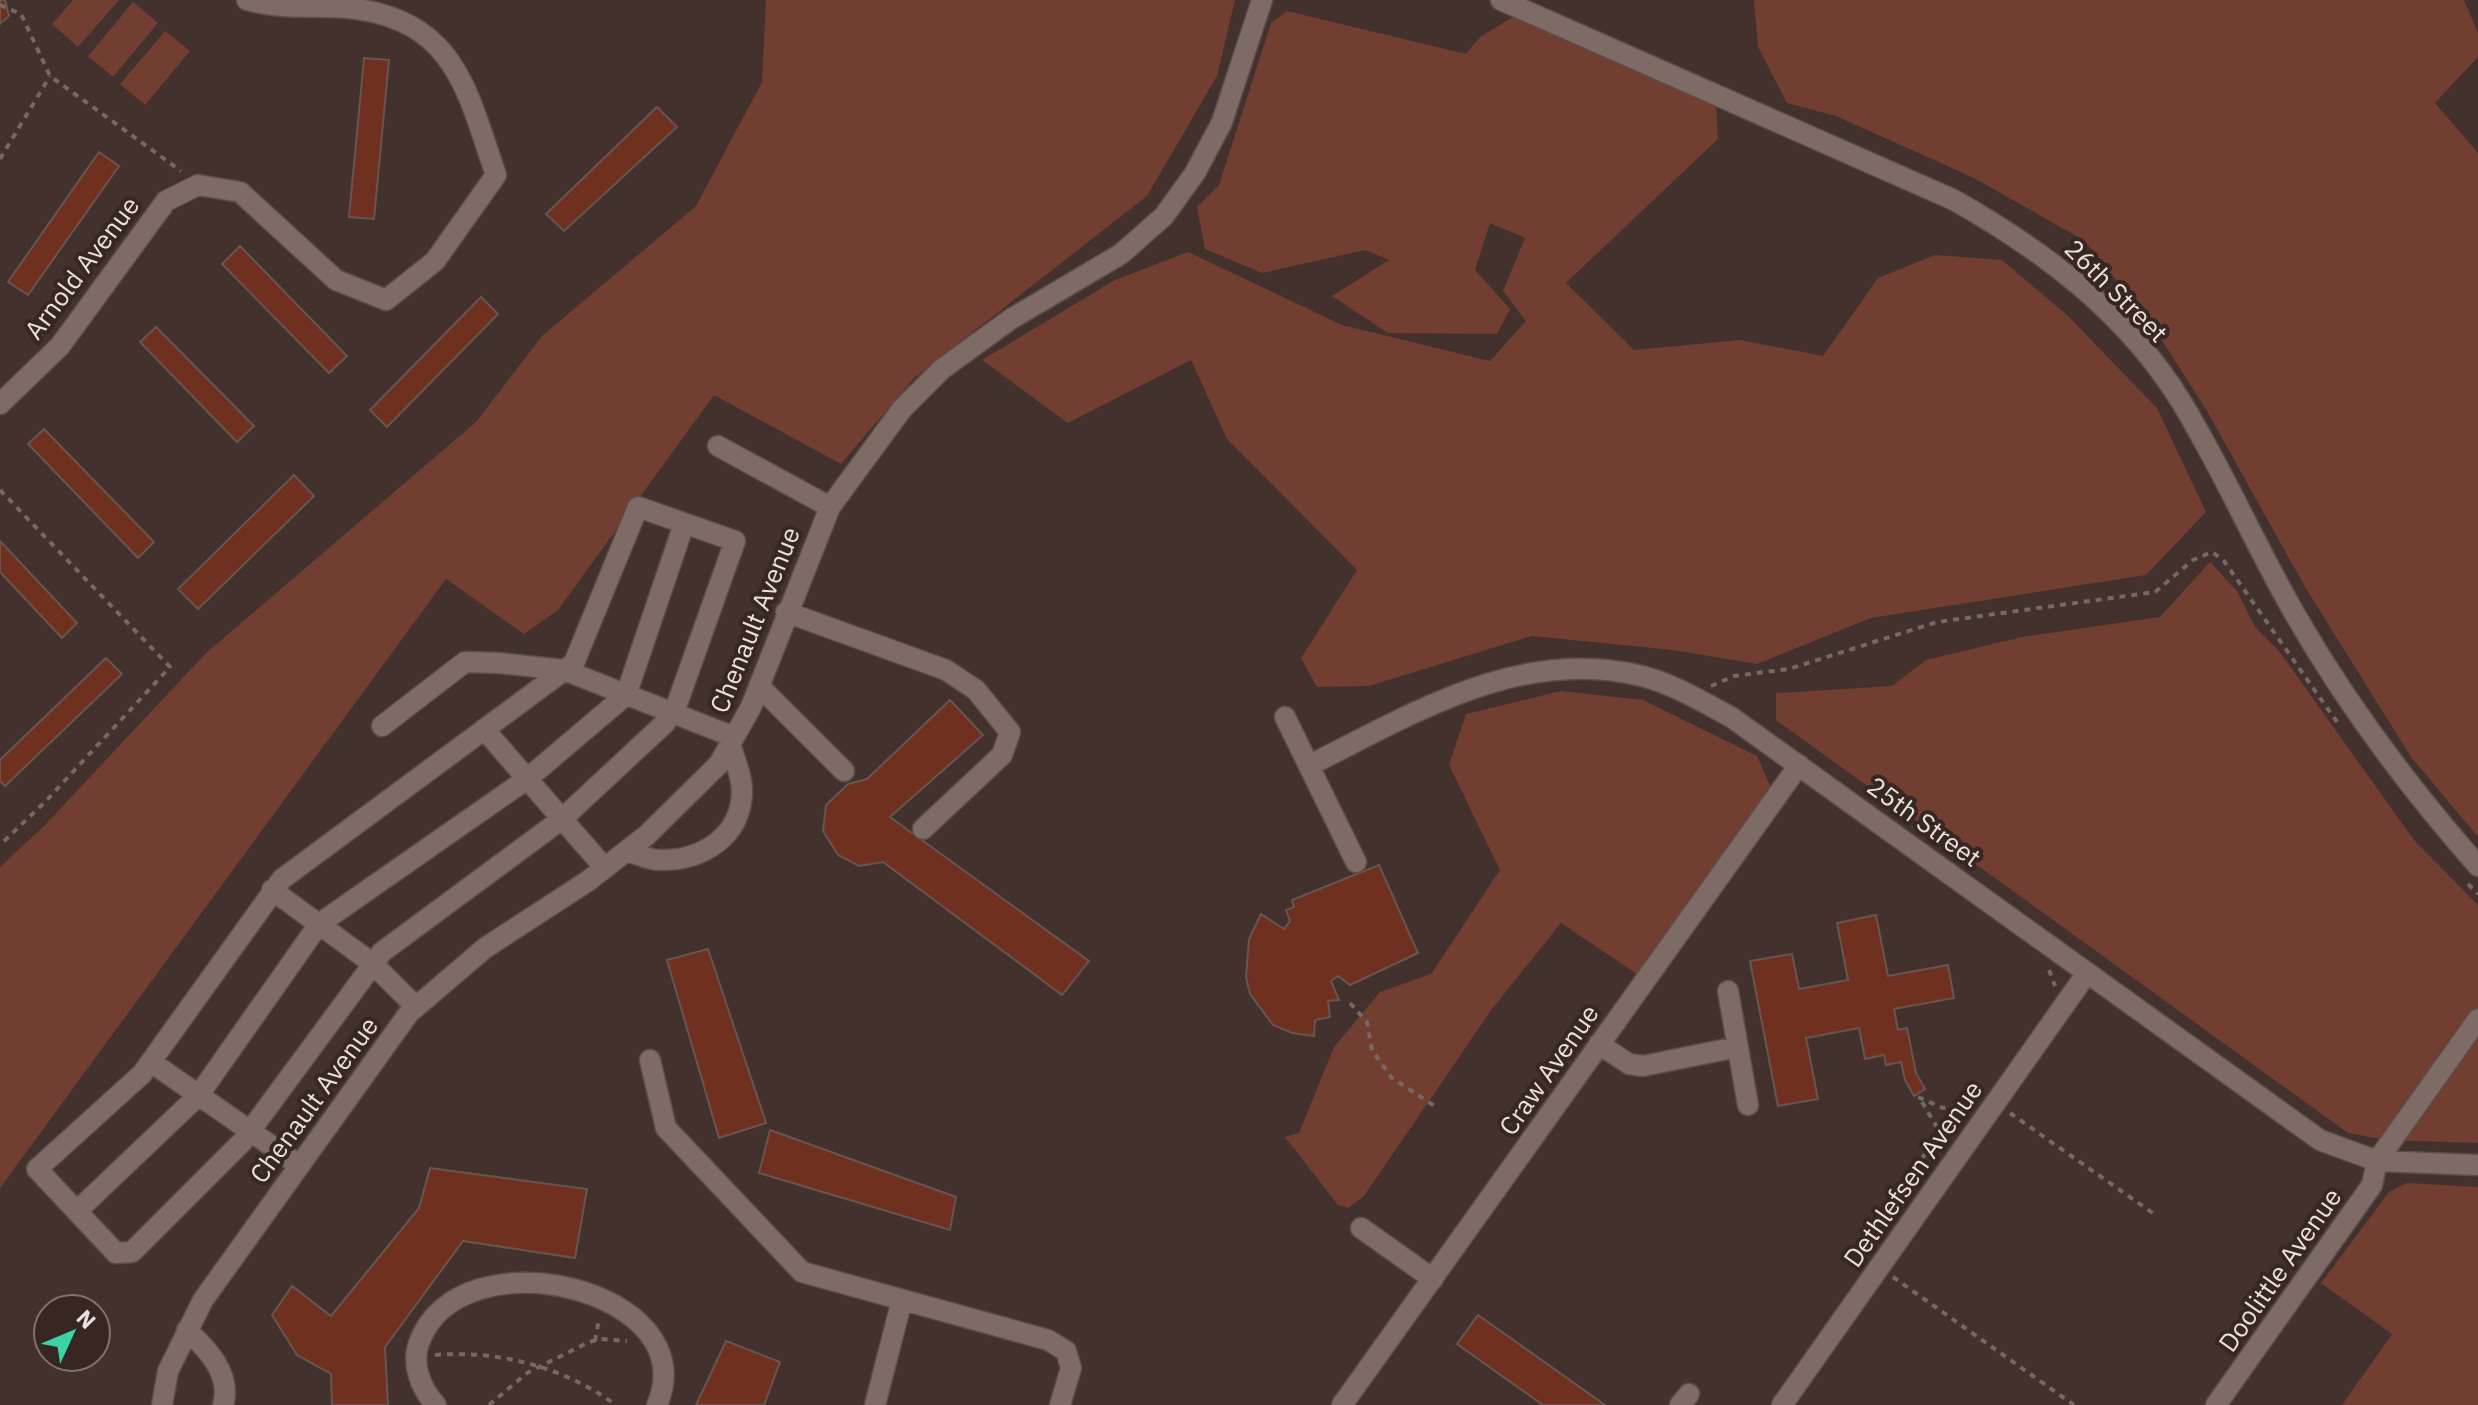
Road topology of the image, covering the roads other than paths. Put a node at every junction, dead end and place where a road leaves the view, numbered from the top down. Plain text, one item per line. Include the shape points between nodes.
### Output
1 (247, 0) edge
2 (1262, 0) edge
3 (1501, 0) edge
4 (0, 404) edge
5 (718, 446) dead end
6 (830, 507) junction
7 (684, 524) junction
8 (786, 612) junction
9 (564, 670) junction
10 (759, 686) junction
11 (626, 695) junction
12 (672, 713) junction
13 (1285, 717) dead end
14 (382, 726) dead end
15 (484, 729) junction
16 (732, 741) junction
17 (1310, 765) junction
18 (1799, 765) junction
19 (844, 771) dead end
20 (527, 779) junction
21 (562, 819) junction
22 (923, 829) dead end
23 (627, 851) junction
24 (1356, 862) dead end
25 (2478, 866) edge
26 (605, 868) junction
27 (272, 890) junction
28 (319, 924) junction
29 (372, 963) junction
30 (2087, 973) junction
31 (1728, 991) dead end
32 (416, 1007) junction
33 (2478, 1019) edge
34 (1599, 1044) junction
35 (1737, 1047) junction
36 (650, 1060) dead end
37 (151, 1062) junction
38 (198, 1096) junction
39 (1748, 1105) dead end
40 (249, 1133) junction
41 (2377, 1161) junction
42 (299, 1165) junction
43 (2478, 1165) edge
44 (77, 1211) junction
45 (1361, 1228) dead end
46 (1433, 1279) junction
47 (902, 1300) junction
48 (187, 1330) junction
49 (162, 1405) edge
50 (223, 1405) edge
51 (436, 1405) edge
52 (657, 1405) edge
53 (875, 1405) edge
54 (1060, 1405) edge
55 (1342, 1405) edge
56 (1782, 1405) edge
57 (2216, 1405) edge

1 - 4 street, Arnold Avenue via 276,8 357,9 404,22 461,74 496,175 435,261 386,300 336,280 240,192 198,185 166,201 60,346
2 - 6 street, Chenault Avenue via 1222,122 1164,216 1121,254 1011,319 942,369 902,409
3 - 25 street, 26th Street via 1954,200 2071,275 2134,339 2180,400 2299,620 2402,772
5 - 6 street
6 - 8 street, Chenault Avenue
7 - 9 street via 638,507 574,663
7 - 11 street
7 - 12 street via 735,541
8 - 10 street, Chenault Avenue
8 - 22 street via 946,670 976,690 1010,732 1002,755
9 - 11 street
9 - 14 street via 465,662
9 - 15 street
10 - 16 street, Chenault Avenue
10 - 19 street
11 - 12 street
11 - 20 street
12 - 16 street
12 - 21 street
13 - 17 street
15 - 20 street
15 - 27 street
16 - 23 street, Chenault Avenue via 719,764
16 - 23 street via 742,794 734,826 712,848 691,857 659,861
17 - 18 street, 25th Street via 1453,694 1528,671 1605,669 1645,677 1698,699
17 - 24 street
18 - 30 street, 25th Street
18 - 34 street, Craw Avenue
20 - 21 street
20 - 28 street
21 - 26 street
21 - 29 street
23 - 26 street, Chenault Avenue
26 - 32 street, Chenault Avenue via 485,948
27 - 28 street
27 - 37 street
28 - 29 street
28 - 38 street
29 - 32 street
29 - 40 street
30 - 41 street, 25th Street via 2320,1140
30 - 56 street, Dethlefsen Avenue
31 - 35 street
32 - 42 street, Chenault Avenue
33 - 41 street, Doolittle Avenue
34 - 35 street via 1629,1064 1643,1066
34 - 46 street, Craw Avenue
35 - 39 street
36 - 47 street via 666,1128 802,1272
37 - 38 street
37 - 44 street via 37,1169
38 - 40 street
38 - 44 street
40 - 42 street
40 - 44 street via 132,1252 116,1253
41 - 43 street, 25th Street
41 - 57 street, Doolittle Avenue via 2372,1185
42 - 48 street, Chenault Avenue
45 - 46 street
46 - 55 street, Craw Avenue
47 - 53 street
47 - 54 street via 1048,1340 1066,1351 1071,1368
48 - 49 street, Chenault Avenue via 168,1371
48 - 50 street via 208,1350 221,1373
51 - 52 street via 419,1376 416,1357 423,1330 455,1298 519,1282 560,1285 603,1298 632,1317 658,1346 664,1364 665,1385

